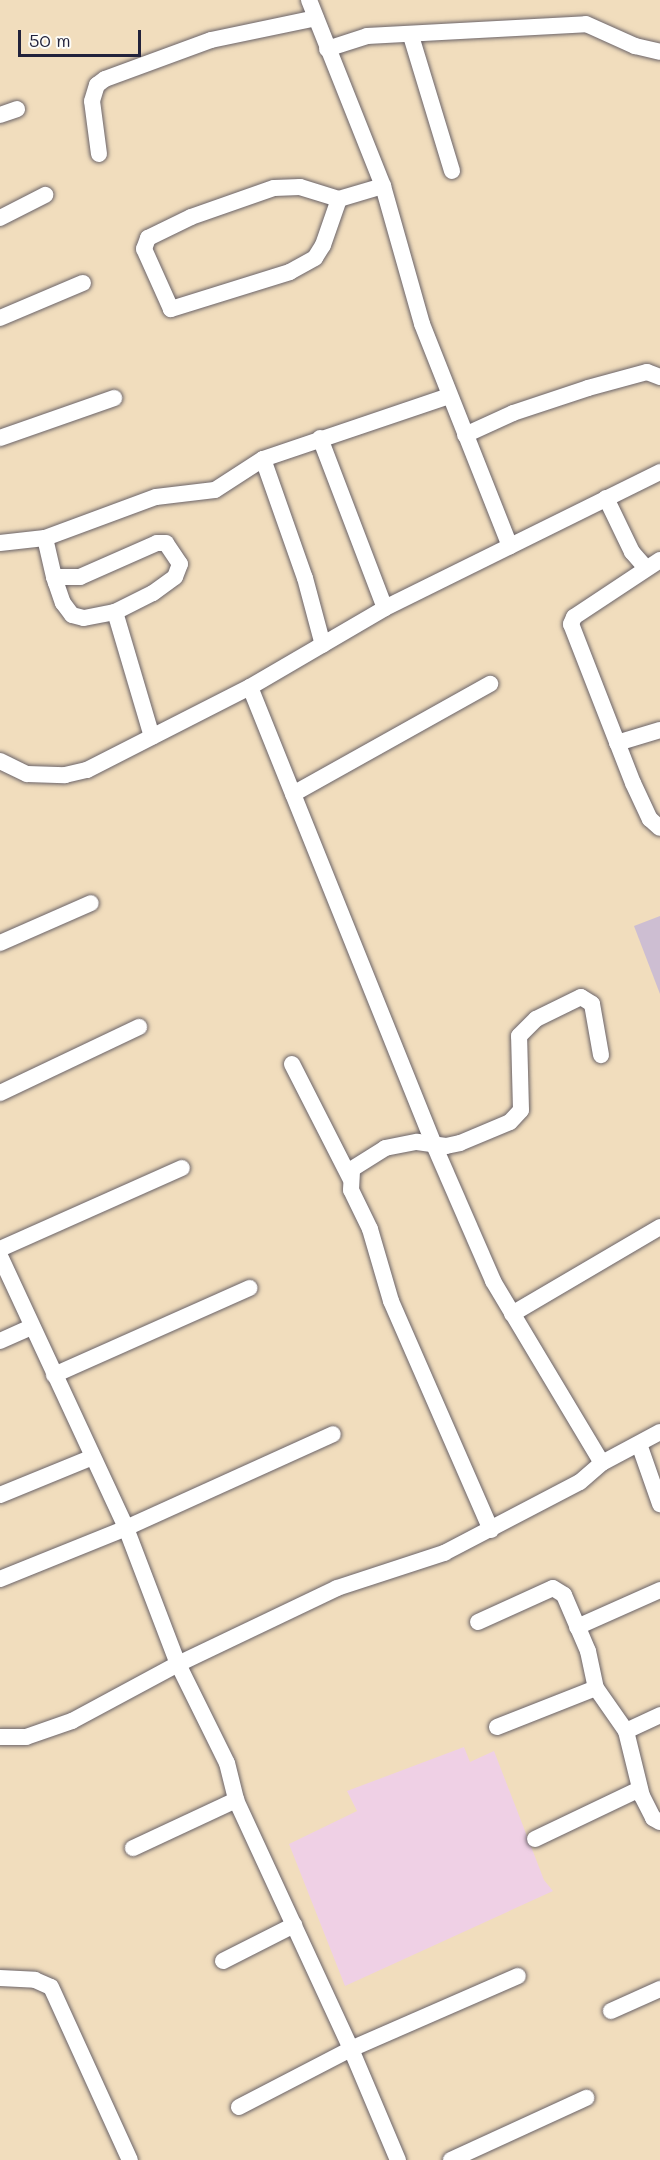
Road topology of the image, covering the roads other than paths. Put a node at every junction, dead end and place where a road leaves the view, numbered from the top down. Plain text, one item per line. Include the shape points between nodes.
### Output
1 (309, 0) edge
2 (315, 18) junction
3 (411, 36) junction
4 (327, 49) junction
5 (660, 52) edge
6 (17, 109) dead end
7 (0, 115) edge
8 (99, 154) dead end
9 (452, 171) dead end
10 (382, 186) junction
11 (45, 195) dead end
12 (339, 199) junction
13 (0, 218) edge
14 (83, 283) dead end
15 (0, 318) edge
16 (660, 377) edge
17 (449, 396) junction
18 (114, 398) dead end
19 (465, 435) junction
20 (0, 438) edge
21 (320, 438) junction
22 (263, 459) junction
23 (660, 472) edge
24 (606, 498) junction
25 (45, 538) junction
26 (0, 543) edge
27 (510, 546) junction
28 (653, 564) edge
29 (54, 577) junction
30 (385, 608) junction
31 (115, 612) junction
32 (323, 645) junction
33 (490, 684) dead end
34 (250, 687) junction
35 (660, 730) edge
36 (152, 737) junction
37 (617, 742) junction
38 (0, 761) edge
39 (293, 794) junction
40 (660, 828) edge
41 (91, 903) dead end
42 (0, 943) edge
43 (140, 1027) dead end
44 (601, 1055) dead end
45 (292, 1065) dead end
46 (0, 1093) edge
47 (434, 1145) junction
48 (182, 1168) dead end
49 (350, 1178) junction
50 (660, 1227) edge
51 (0, 1249) edge
52 (0, 1256) edge
53 (249, 1288) dead end
54 (512, 1314) junction
55 (31, 1327) junction
56 (0, 1341) edge
57 (54, 1374) junction
58 (660, 1432) edge
59 (333, 1434) dead end
60 (639, 1444) junction
61 (93, 1456) junction
62 (602, 1463) junction
63 (0, 1495) edge
64 (660, 1504) edge
65 (126, 1528) junction
66 (491, 1530) junction
67 (0, 1579) edge
68 (660, 1590) edge
69 (478, 1622) dead end
70 (577, 1627) junction
71 (178, 1664) junction
72 (597, 1688) junction
73 (660, 1715) edge
74 (497, 1726) dead end
75 (626, 1731) junction
76 (0, 1737) edge
77 (640, 1789) junction
78 (236, 1800) junction
79 (660, 1822) edge
80 (536, 1839) dead end
81 (133, 1848) dead end
82 (294, 1925) junction
83 (223, 1961) dead end
84 (518, 1976) dead end
85 (0, 1978) edge
86 (660, 1989) edge
87 (611, 2011) dead end
88 (351, 2049) junction
89 (586, 2098) dead end
90 (239, 2108) dead end
91 (130, 2160) edge
92 (398, 2160) edge
93 (451, 2160) edge

1 - 2 street
2 - 4 street
2 - 8 street via 211,40 97,85 92,101
3 - 4 street via 367,36
3 - 5 street via 434,31 586,24 635,46
3 - 9 street
4 - 10 street
6 - 7 street
10 - 12 street
10 - 17 street via 422,324
11 - 13 street
12 - 12 street via 300,187 274,188 191,217 148,238 144,249 167,303 176,309 290,272 315,258
14 - 15 street
16 - 19 street via 647,372 588,388 513,413
17 - 19 street
17 - 21 street
18 - 20 street
19 - 27 street
21 - 22 street
21 - 30 street
22 - 25 street via 215,490 156,497
22 - 32 street via 305,578
23 - 24 street
24 - 27 street
24 - 28 street via 632,552
25 - 26 street
25 - 29 street
27 - 30 street
28 - 37 street via 574,617 571,624
29 - 31 street via 72,615 90,618
29 - 31 street via 80,577 166,543 180,571 153,593
30 - 32 street
31 - 36 street
32 - 34 street
33 - 39 street
34 - 36 street
34 - 39 street
35 - 37 street
36 - 38 street via 87,770 64,775 27,774
37 - 40 street via 650,819
39 - 47 street
41 - 42 street
43 - 46 street
44 - 47 street via 596,1020 587,998 581,997 536,1019 518,1042 521,1110 517,1117 476,1139
45 - 49 street
47 - 49 street via 417,1142 385,1148 357,1165
47 - 54 street via 493,1281
48 - 51 street
49 - 66 street via 391,1301
50 - 54 street
52 - 55 street
53 - 57 street
54 - 62 street
55 - 56 street
55 - 57 street
57 - 61 street
58 - 60 street
59 - 65 street
60 - 62 street
60 - 64 street
61 - 63 street
61 - 65 street
62 - 66 street via 580,1482
65 - 67 street
65 - 71 street
66 - 71 street via 418,1563 337,1588
68 - 70 street
69 - 70 street via 554,1588 564,1595
70 - 72 street
71 - 76 street via 72,1721 26,1737
71 - 78 street via 216,1737
72 - 74 street
72 - 75 street
73 - 75 street
75 - 77 street
77 - 79 street via 653,1818
77 - 80 street
78 - 81 street
78 - 82 street
82 - 83 street
82 - 88 street
84 - 88 street
85 - 91 street via 35,1980 51,1987
86 - 87 street
88 - 90 street
88 - 92 street
89 - 93 street

